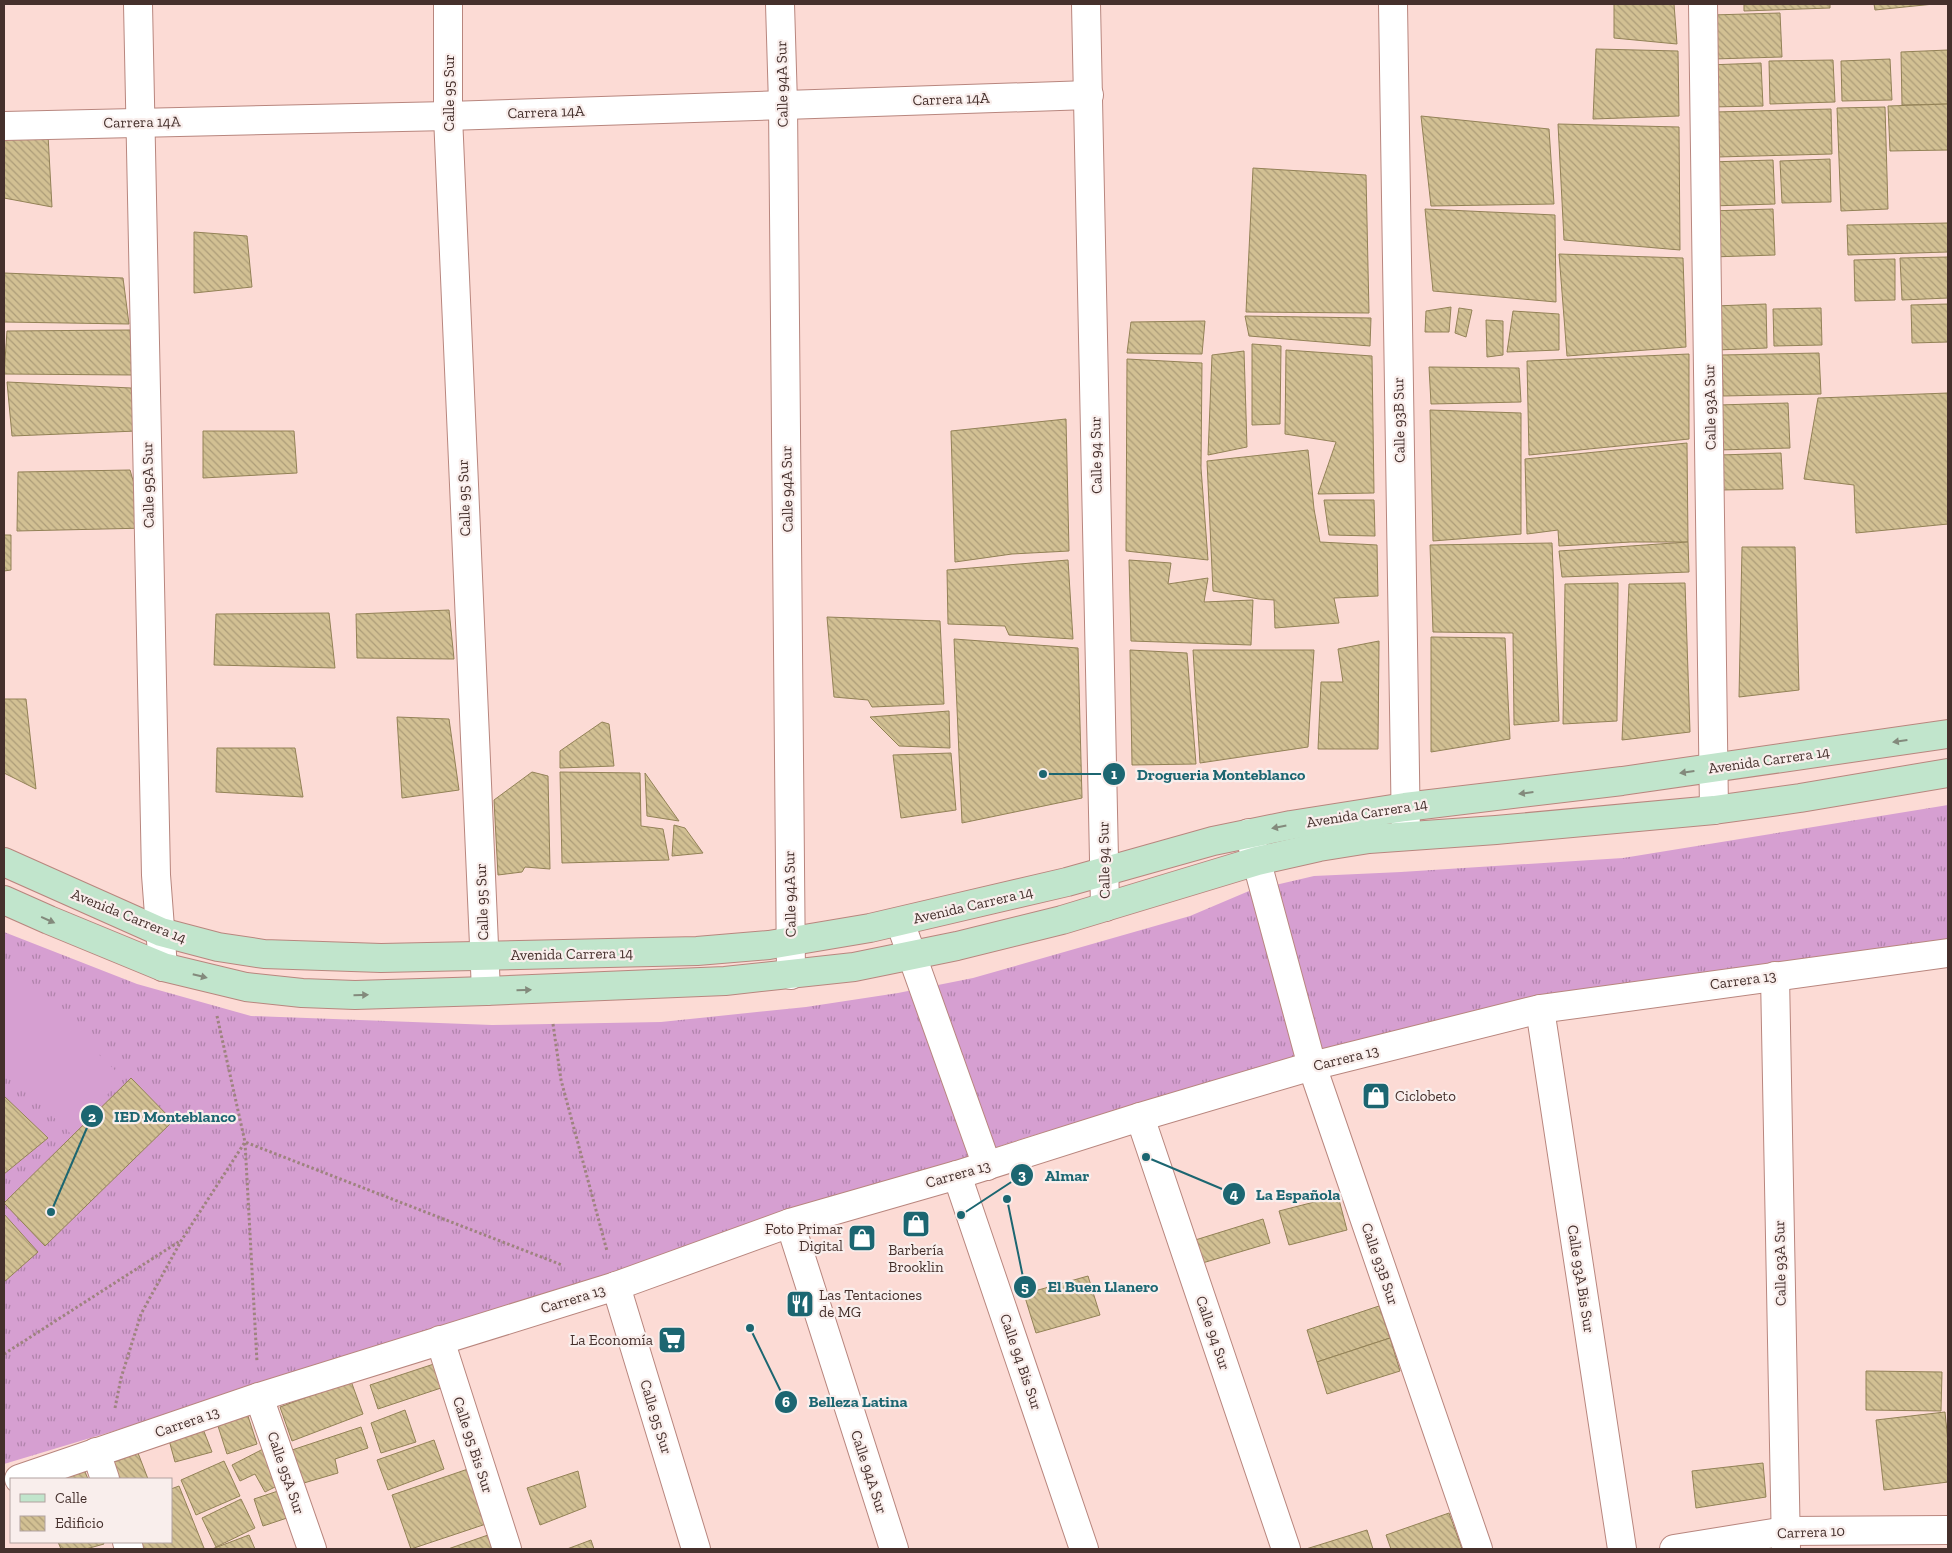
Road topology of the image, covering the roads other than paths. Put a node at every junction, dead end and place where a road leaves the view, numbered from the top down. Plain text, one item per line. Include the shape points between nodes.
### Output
1 (138, 4) edge
2 (448, 4) edge
3 (780, 4) edge
4 (1086, 4) edge
5 (1393, 4) edge
6 (1703, 4) edge
7 (1089, 95) junction
8 (783, 104) junction
9 (448, 116) junction
10 (141, 122) junction
11 (4, 126) edge
12 (1948, 734) edge
13 (1714, 768) junction
14 (1948, 773) edge
15 (1405, 807) junction
16 (1714, 810) junction
17 (1249, 833) junction
18 (1406, 836) junction
19 (1257, 861) junction
20 (4, 862) edge
21 (1104, 872) junction
22 (4, 900) edge
23 (1105, 907) junction
24 (900, 922) junction
25 (161, 932) junction
26 (791, 941) junction
27 (1948, 953) edge
28 (912, 955) junction
29 (484, 956) junction
30 (163, 967) junction
31 (791, 975) junction
32 (1775, 976) junction
33 (486, 991) junction
34 (1540, 1009) junction
35 (1312, 1066) junction
36 (1140, 1117) junction
37 (987, 1166) junction
38 (958, 1175) junction
39 (790, 1223) junction
40 (616, 1286) junction
41 (440, 1340) junction
42 (259, 1397) junction
43 (96, 1452) junction
44 (22, 1478) edge
45 (105, 1478) edge
46 (1948, 1530) edge
47 (1786, 1540) edge
48 (312, 1549) edge
49 (507, 1549) edge
50 (696, 1549) edge
51 (894, 1549) edge
52 (1084, 1549) edge
53 (1286, 1549) edge
54 (1478, 1549) edge
55 (1622, 1549) edge
56 (1674, 1549) edge

1 - 10 street, Calle 95A Sur
2 - 9 street, Calle 95 Sur
3 - 8 street, Calle 94A Sur
4 - 7 street, Calle 94 Sur
5 - 15 street, Calle 93B Sur
6 - 13 street, Calle 93A Sur
7 - 8 street, Carrera 14A
7 - 21 street, Calle 94 Sur
8 - 9 street, Carrera 14A
8 - 26 street, Calle 94A Sur
9 - 10 street, Carrera 14A
9 - 29 street, Calle 95 Sur
10 - 11 street, Carrera 14A
10 - 25 street, Calle 95A Sur via 156,875
12 -> 13 main road, Avenida Carrera 14
13 -> 15 main road, Avenida Carrera 14
13 - 16 street, Calle 93A Sur
14 - 16 main road, Avenida Carrera 14
15 -> 17 main road, Avenida Carrera 14
15 - 18 street, Calle 93B Sur
16 - 18 main road, Avenida Carrera 14
17 - 19 street, Calle 93B Sur
17 - 21 main road, Avenida Carrera 14
18 - 19 main road, Avenida Carrera 14 via 1319,847
19 - 23 main road, Avenida Carrera 14
19 - 35 street, Calle 93B Sur
20 - 25 main road, Avenida Carrera 14
21 - 23 street, Calle 94 Sur
21 - 24 main road, Avenida Carrera 14
22 -> 30 main road, Avenida Carrera 14
23 - 28 main road, Avenida Carrera 14 via 1016,932
24 - 26 main road, Avenida Carrera 14
24 - 28 street
25 - 29 main road, Avenida Carrera 14 via 218,947 264,954 381,958
25 - 30 street, Calle 95A Sur
26 - 29 main road, Avenida Carrera 14 via 698,951
26 - 31 street, Calle 94A Sur
27 - 32 street, Carrera 13
28 - 31 main road, Avenida Carrera 14
28 - 37 street
29 - 33 street, Calle 95 Sur
30 -> 33 main road, Avenida Carrera 14 via 246,987 302,993 354,995
33 -> 31 main road, Avenida Carrera 14 via 725,982
32 - 34 street, Carrera 13
32 - 47 street, Calle 93A Sur
34 - 35 street, Carrera 13
34 - 55 street, Calle 93A Bis Sur
35 - 36 street, Carrera 13
35 - 54 street, Calle 93B Sur
36 - 37 street, Carrera 13
36 - 53 street, Calle 94 Sur
37 - 38 street, Carrera 13
38 - 39 street, Carrera 13
38 - 52 street, Calle 94 Bis Sur
39 - 40 street, Carrera 13
39 - 51 street, Calle 94A Sur
40 - 41 street, Carrera 13
40 - 50 street, Calle 95 Sur
41 - 42 street, Carrera 13
41 - 49 street, Calle 95 Bis Sur
42 - 43 street, Carrera 13
42 - 48 street, Calle 95A Sur
43 - 44 street, Carrera 13
43 - 45 street
46 - 47 street, Carrera 10
47 - 56 street, Carrera 10

